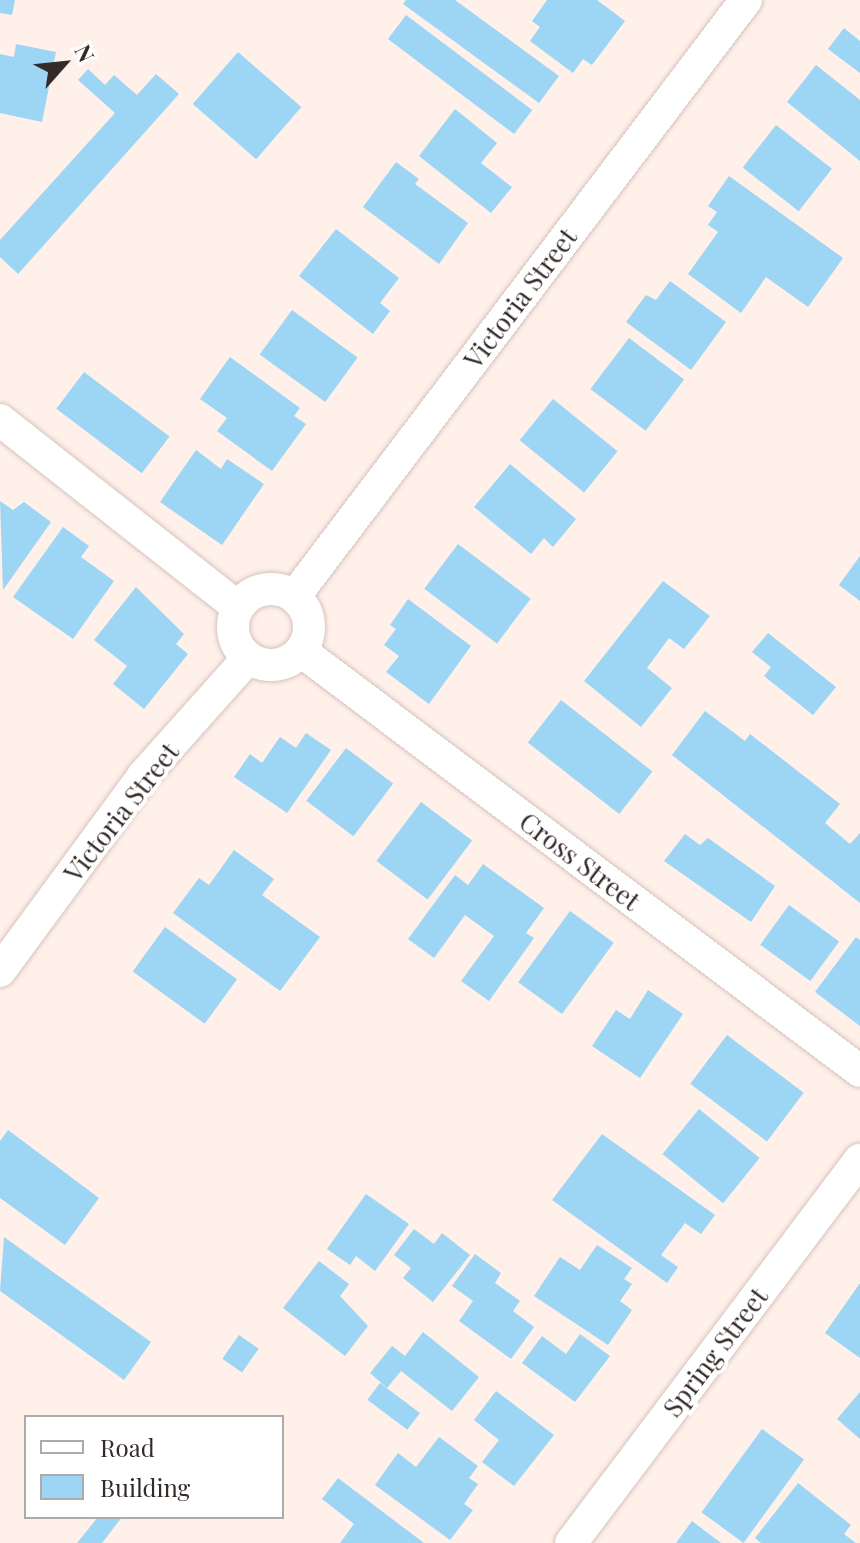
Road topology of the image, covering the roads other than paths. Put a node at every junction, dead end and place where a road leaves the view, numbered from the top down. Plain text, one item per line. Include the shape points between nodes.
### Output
1 (746, 0) edge
2 (0, 420) edge
3 (294, 597) junction
4 (238, 607) junction
5 (301, 651) junction
6 (248, 658) junction
7 (0, 971) edge
8 (860, 1071) edge
9 (860, 1160) edge
10 (571, 1543) edge

1 - 3 street, Victoria Street
2 - 4 street
3 - 4 street via 270,589
3 - 5 street via 309,624
4 - 6 street via 234,637
5 - 6 street via 278,665
5 - 8 street, Cross Street
6 - 7 street, Victoria Street via 143,776
9 - 10 street, Spring Street

